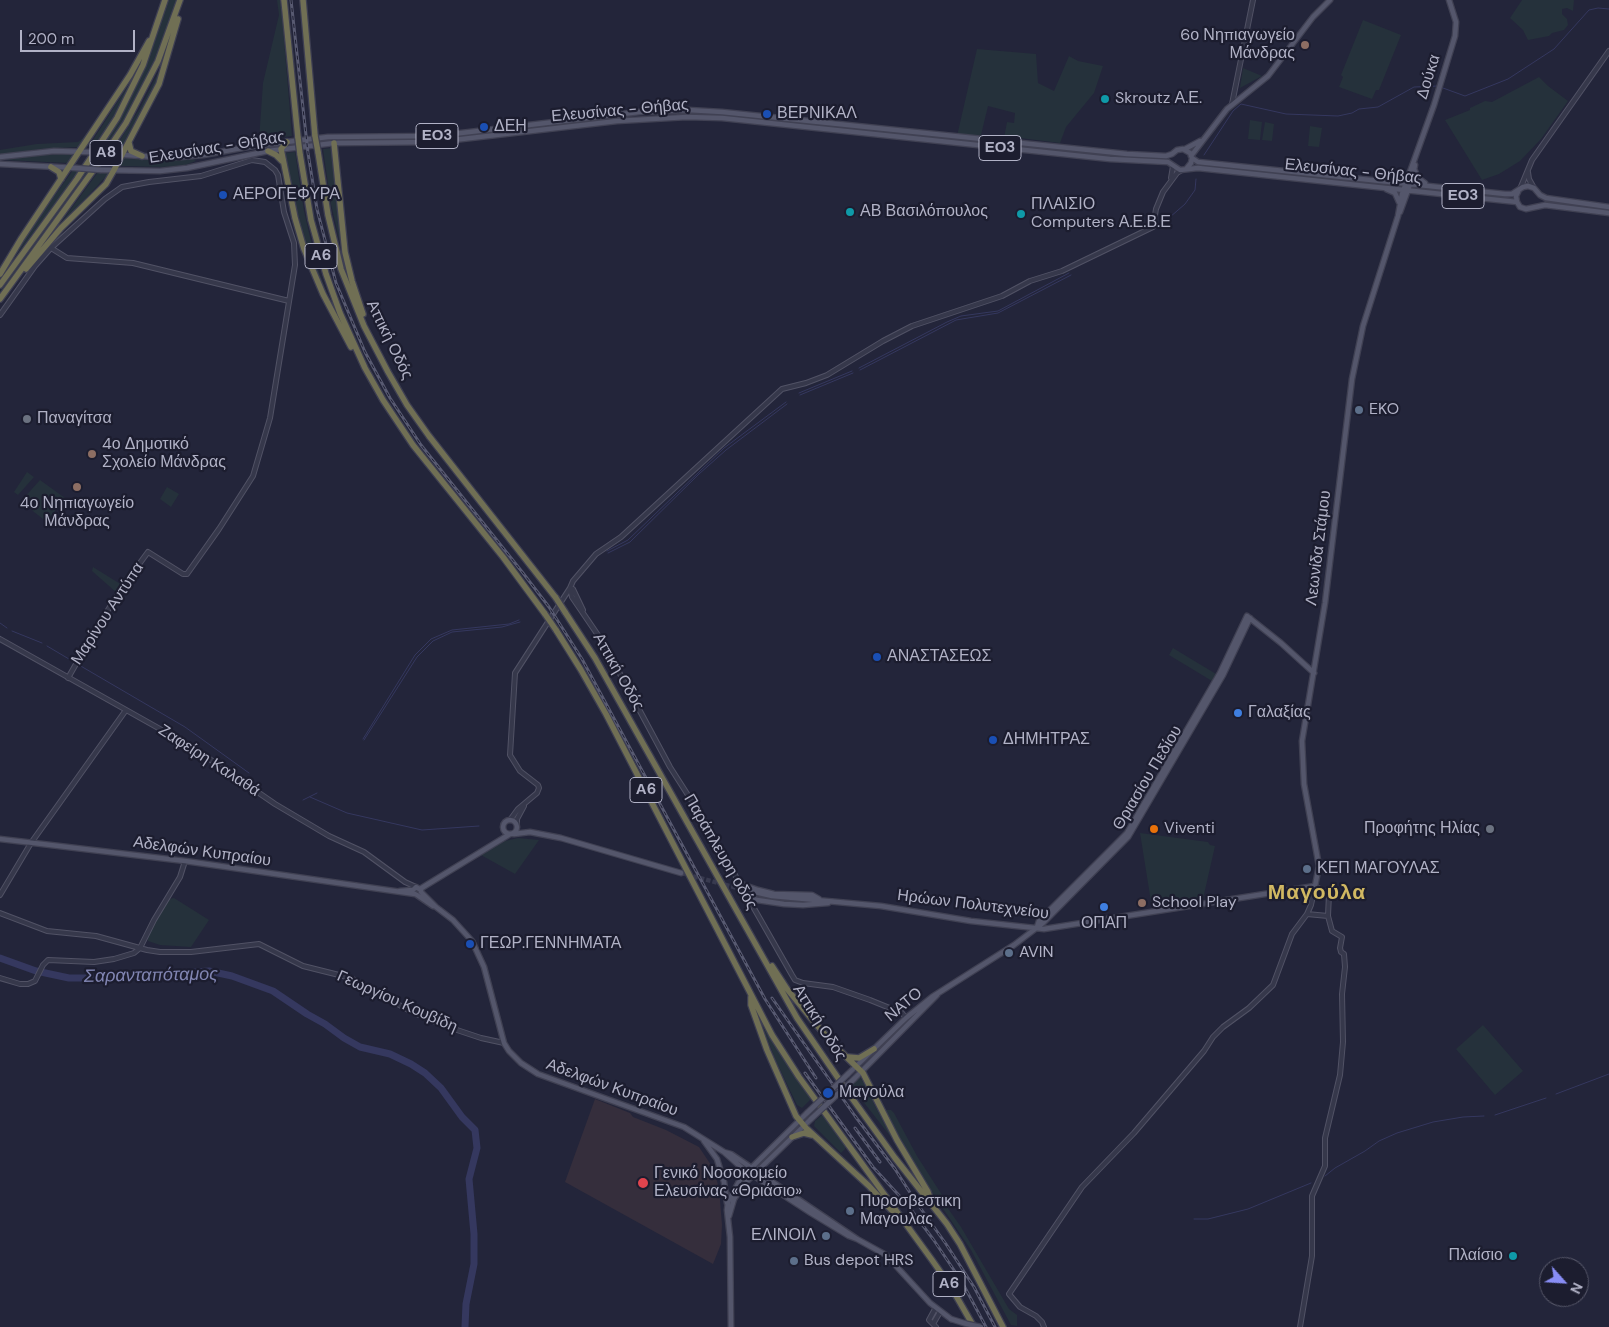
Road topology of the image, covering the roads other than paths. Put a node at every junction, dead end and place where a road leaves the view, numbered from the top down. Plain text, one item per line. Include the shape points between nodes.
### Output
1 (165, 0) edge
2 (182, 0) edge
3 (284, 0) edge
4 (303, 0) edge
5 (1253, 0) edge
6 (1330, 0) edge
7 (1450, 0) edge
8 (158, 24) junction
9 (1609, 51) edge
10 (1232, 104) junction
11 (1208, 133) junction
12 (328, 137) junction
13 (128, 142) junction
14 (287, 142) junction
15 (334, 143) junction
16 (281, 149) junction
17 (268, 150) junction
18 (1185, 150) junction
19 (80, 151) junction
20 (1172, 154) junction
21 (122, 155) junction
22 (142, 156) junction
23 (0, 157) edge
24 (1192, 157) junction
25 (1415, 161) junction
26 (283, 163) junction
27 (0, 164) edge
28 (1173, 165) junction
29 (51, 167) junction
30 (1528, 167) junction
31 (73, 168) junction
32 (1185, 169) junction
33 (1414, 169) junction
34 (114, 170) junction
35 (61, 180) junction
36 (1408, 183) junction
37 (1169, 184) junction
38 (1377, 186) junction
39 (1436, 186) junction
40 (1534, 188) junction
41 (1406, 190) junction
42 (1519, 190) junction
43 (1538, 193) junction
44 (1517, 202) junction
45 (1399, 205) junction
46 (1535, 207) junction
47 (1609, 207) edge
48 (1609, 214) edge
49 (1398, 216) junction
50 (51, 248) junction
51 (0, 274) edge
52 (0, 285) edge
53 (6, 291) junction
54 (0, 299) edge
55 (289, 300) junction
56 (0, 315) edge
57 (364, 326) junction
58 (358, 354) junction
59 (571, 587) junction
60 (0, 639) edge
61 (1314, 674) junction
62 (68, 678) junction
63 (126, 710) junction
64 (525, 804) junction
65 (510, 820) junction
66 (517, 825) junction
67 (504, 830) junction
68 (530, 832) junction
69 (512, 834) junction
70 (0, 840) edge
71 (31, 843) junction
72 (493, 844) junction
73 (185, 861) junction
74 (681, 873) tunnel mouth
75 (737, 880) junction
76 (405, 882) junction
77 (1315, 886) junction
78 (400, 891) junction
79 (417, 891) junction
80 (746, 893) junction
81 (0, 895) edge
82 (757, 900) junction
83 (821, 900) junction
84 (836, 902) junction
85 (751, 905) junction
86 (0, 913) edge
87 (1307, 914) junction
88 (1328, 916) junction
89 (1036, 928) junction
90 (140, 948) junction
91 (759, 949) junction
92 (0, 978) edge
93 (937, 994) junction
94 (751, 995) junction
95 (906, 1018) junction
96 (504, 1043) junction
97 (874, 1049) junction
98 (846, 1056) junction
99 (856, 1066) junction
100 (862, 1072) junction
101 (799, 1120) junction
102 (804, 1126) junction
103 (815, 1136) junction
104 (792, 1137) junction
105 (701, 1138) junction
106 (764, 1164) junction
107 (749, 1170) junction
108 (754, 1173) junction
109 (765, 1178) junction
110 (931, 1203) junction
111 (727, 1210) junction
112 (729, 1225) junction
113 (857, 1239) junction
114 (920, 1243) junction
115 (935, 1308) junction
116 (940, 1312) junction
117 (1038, 1318) junction
118 (935, 1325) edge
119 (731, 1327) edge
120 (974, 1327) edge
121 (981, 1327) edge
122 (1003, 1327) edge
123 (1039, 1327) edge
124 (1044, 1327) edge
125 (1300, 1327) edge

1 - 8 highway, Α8
2 - 13 highway via 159,84
2 - 53 highway, Α8 via 156,66 126,123
3 - 58 highway, Αττική Οδός / Α6, bridge via 298,138 311,220 326,274
4 - 57 highway, Αττική Οδός / Α6, bridge via 316,136 328,215 341,269
5 - 10 street
6 - 10 main road via 1268,76
7 - 25 main road, Δούκα via 1456,29 1445,73
8 - 19 highway via 135,67
8 - 52 highway, Α8 via 138,76 110,130
9 - 30 street
10 - 11 main road
11 - 18 main road, Ελευσίνας - Θήβας
11 - 24 main road
12 - 14 main road, Ελευσίνας - Θήβας / ΕΟ3
12 - 15 main road
12 - 20 main road, Ελευσίνας - Θήβας / ΕΟ3 via 436,136 640,112 688,110 1119,153
13 - 21 highway
13 - 22 highway via 131,151
14 - 16 highway
14 - 22 main road, Ελευσίνας - Θήβας / ΕΟ3 via 204,155
15 - 16 main road, Ελευσίνας - Θήβας / ΕΟ3
15 - 28 main road, Ελευσίνας - Θήβας / ΕΟ3 via 436,142 624,120 697,117
15 - 57 highway via 345,252
16 - 17 main road, Ελευσίνας - Θήβας / ΕΟ3
16 - 26 highway
17 - 26 highway
17 - 34 main road, Ελευσίνας - Θήβας / ΕΟ3 via 171,170
18 - 20 main road, Ελευσίνας - Θήβας / ΕΟ3
18 - 24 main road
19 - 21 main road, Ελευσίνας - Θήβας / ΕΟ3, bridge
19 - 23 main road, ΕΟ3
19 - 31 highway
20 - 28 main road
21 - 22 main road, Ελευσίνας - Θήβας / ΕΟ3
21 - 34 highway
24 - 32 main road
24 - 36 main road, Ελευσίνας - Θήβας / ΕΟ3 via 1198,162
25 - 33 main road, Δούκα
25 - 36 main road, Δούκα
26 - 58 highway via 294,218 309,264 345,337
27 - 29 main road, ΕΟ3
28 - 32 main road, Ελευσίνας - Θήβας / ΕΟ3
28 - 37 street
29 - 31 main road, ΕΟ3
29 - 35 highway via 59,172
30 - 40 street via 1529,180
30 - 42 street
31 - 34 main road, Ελευσίνας - Θήβας / ΕΟ3, bridge
31 - 35 highway
32 - 37 street
32 - 38 main road, Ελευσίνας - Θήβας / ΕΟ3
33 - 36 main road, Δούκα
33 - 39 main road, ΕΟ3 via 1421,182
34 - 53 highway via 105,185 61,228
35 - 51 highway
36 - 39 main road, Ελευσίνας - Θήβας / ΕΟ3
36 - 41 main road, Δούκα
37 - 59 street via 1158,204 1153,227 1062,272 912,326 827,374 782,389 621,537 596,554
38 - 41 main road, Ελευσίνας - Θήβας / ΕΟ3
38 - 45 main road, ΕΟ3 via 1395,193
39 - 42 main road, Ελευσίνας - Θήβας / ΕΟ3 via 1509,194
40 - 42 main road, Ελευσίνας - Θήβας / ΕΟ3 via 1526,186
40 - 43 main road
41 - 44 main road, Ελευσίνας - Θήβας / ΕΟ3
41 - 45 main road, Λεωνίδα Στάμου
41 - 49 main road, Λεωνίδα Στάμου
42 - 44 main road
43 - 46 main road
43 - 47 main road via 1549,199
44 - 46 main road, Ελευσίνας - Θήβας / ΕΟ3 via 1523,209
45 - 49 main road, Λεωνίδα Στάμου
46 - 48 main road, Ελευσίνας - Θήβας / ΕΟ3 via 1545,205
49 - 61 main road, Λεωνίδα Στάμου via 1368,308 1355,362
50 - 55 street via 67,258 133,263
50 - 55 street via 122,187 201,176 241,162 258,160 271,165 278,174 284,212 294,243 295,265
50 - 56 street
53 - 54 highway
55 - 62 street, Μαρίνου Αντύπα via 270,418 253,476 187,574 148,552 100,622
57 - 91 highway, Αττική Οδός / Α6, bridge via 412,413 556,598 595,658
58 - 94 highway, Αττική Οδός / Α6, bridge via 408,438 545,614 581,670
59 - 64 street via 515,673 510,755 520,771 539,788
59 - 75 street, Παράπλευρη οδός via 572,597 604,644 670,767
60 - 62 street, Ζαφείρη Καλαθά
61 - 77 main road, Λεωνίδα Στάμου via 1301,754 1318,858
61 - 89 main road, Θριασίου Πεδίου via 1249,617 1129,830 1039,921
62 - 63 street, Ζαφείρη Καλαθά
63 - 71 street
63 - 76 street, Ζαφείρη Καλαθά via 207,756 275,804 329,836 364,852
64 - 65 street
64 - 66 street
65 - 66 main road
65 - 67 main road via 505,822
66 - 68 main road
66 - 69 main road
67 - 69 main road
67 - 72 main road via 501,839
68 - 69 main road
68 - 74 main road
69 - 72 main road
70 - 71 main road, Αδελφών Κυπραίου
71 - 73 main road, Αδελφών Κυπραίου
71 - 81 street
72 - 79 main road
73 - 78 main road, Αδελφών Κυπραίου
73 - 90 street via 180,877
75 - 80 street, Παράπλευρη οδός
75 - 83 main road via 774,894 812,896
76 - 78 street
76 - 79 street, Ζαφείρη Καλαθά
77 - 87 street
77 - 88 street via 1329,894
77 - 89 main road, Ηρώων Πολυτεχνείου
78 - 79 main road, Αδελφών Κυπραίου
79 - 96 main road, Αδελφών Κυπραίου via 427,903 453,920 476,948
80 - 82 main road
80 - 83 main road, Ηρώων Πολυτεχνείου
80 - 85 street, Παράπλευρη οδός
82 - 84 main road via 803,905
82 - 85 main road
83 - 84 main road, Ηρώων Πολυτεχνείου
84 - 89 main road, Ηρώων Πολυτεχνείου
85 - 95 street, Παράπλευρη οδός via 796,980 833,987 898,1011
86 - 90 street, Γεωργίου Κουβίδη via 47,931 96,936
87 - 88 street
87 - 117 street via 1292,934 1268,991 1213,1036 1134,1134 1084,1186 1009,1294 1020,1307
88 - 125 street via 1332,931 1342,937 1340,948 1345,967 1343,1042 1340,1075 1325,1138 1325,1166 1312,1196 1312,1256
89 - 93 main road, Θριασίου Πεδίου
90 - 92 street via 131,955 94,962 51,959 42,966 35,981 23,984
90 - 96 street, Γεωργίου Κουβίδη via 170,953 259,944 307,967 347,976 442,1025
91 - 98 highway via 815,1023
91 - 110 highway, Αττική Οδός / Α6 via 823,1057
93 - 95 main road, ΝΑΤΟ
93 - 100 main road, ΝΑΤΟ
94 - 101 highway via 751,1005 767,1050
94 - 114 highway, Αττική Οδός / Α6 via 799,1077
95 - 97 main road, ΝΑΤΟ
96 - 105 main road, Αδελφών Κυπραίου via 514,1057 538,1074 684,1127
97 - 98 highway via 859,1058
97 - 99 main road, ΝΑΤΟ
98 - 99 highway
99 - 100 highway
99 - 101 main road, ΝΑΤΟ, bridge
100 - 102 main road, ΝΑΤΟ, bridge
100 - 110 highway
101 - 102 highway
101 - 107 main road, ΝΑΤΟ
102 - 103 highway
102 - 104 main road, ΝΑΤΟ
103 - 104 highway via 804,1133
103 - 114 highway via 869,1186
104 - 106 main road, ΝΑΤΟ
105 - 107 main road, Αδελφών Κυπραίου
105 - 111 main road via 717,1159
106 - 108 main road, ΝΑΤΟ
106 - 109 main road
107 - 108 main road, Αδελφών Κυπραίου
107 - 111 main road, ΝΑΤΟ via 733,1191
108 - 109 main road
108 - 112 main road, ΝΑΤΟ via 737,1194
108 - 113 main road via 819,1218
109 - 113 main road
110 - 122 highway, Αττική Οδός / Α6 via 960,1244
111 - 112 main road, ΝΑΤΟ
112 - 119 main road, ΝΑΤΟ
113 - 115 main road via 886,1255
114 - 120 highway, Αττική Οδός / Α6
115 - 116 main road
115 - 118 street via 929,1320
116 - 118 street
116 - 121 main road, bridge
117 - 123 street
117 - 124 street

